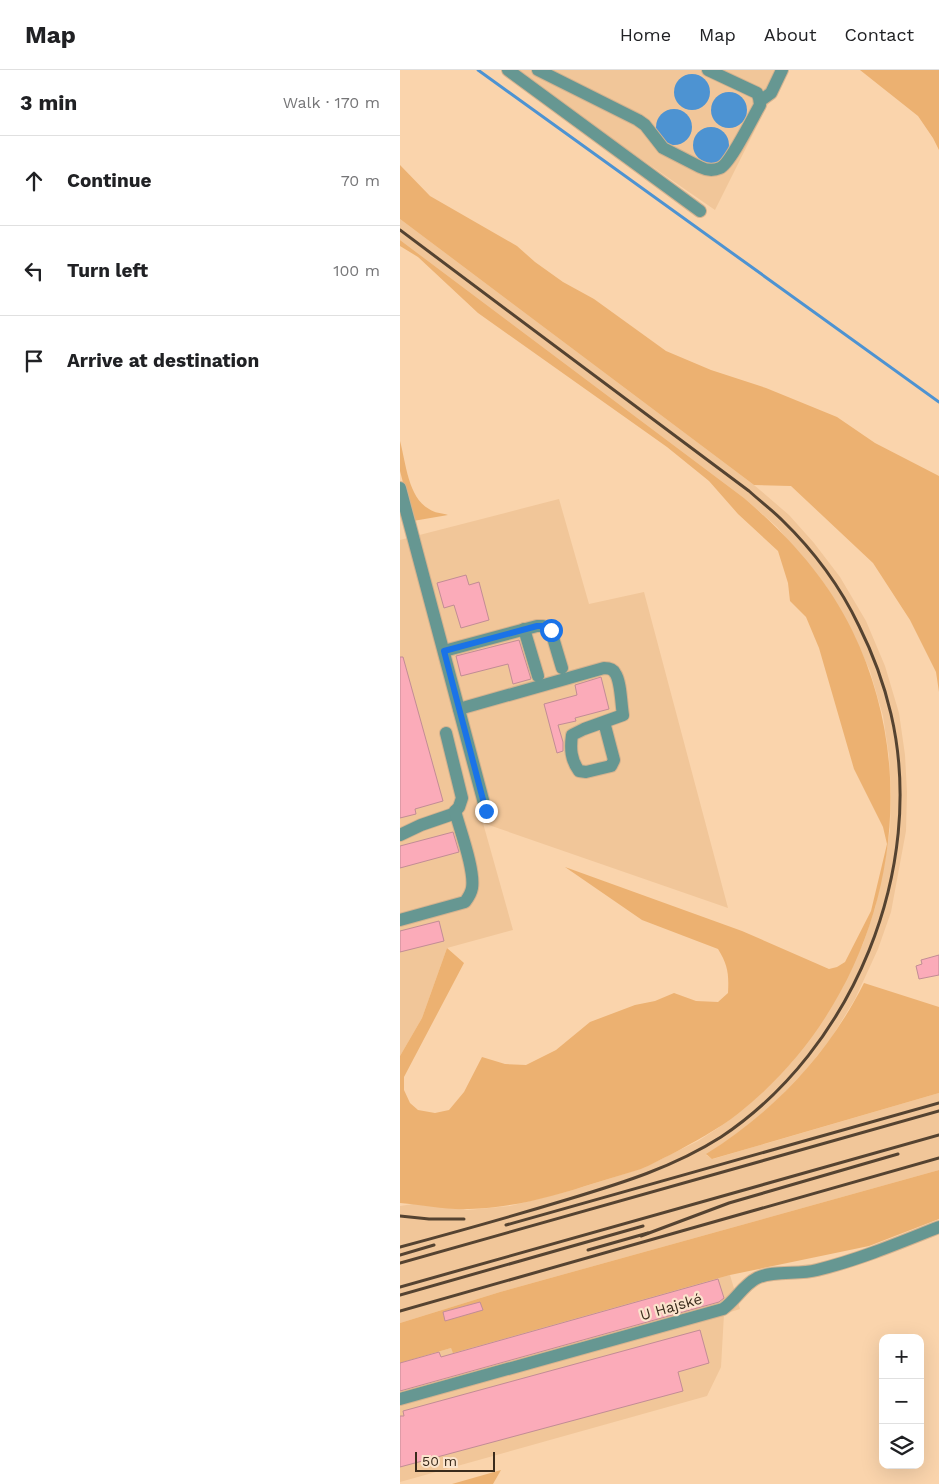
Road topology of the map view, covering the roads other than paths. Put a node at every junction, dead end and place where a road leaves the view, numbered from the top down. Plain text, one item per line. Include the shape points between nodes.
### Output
1 (508, 70) edge
2 (538, 70) edge
3 (708, 70) edge
4 (782, 70) edge
5 (760, 101) junction
6 (700, 211) dead end
7 (400, 488) edge
8 (405, 528) edge
9 (524, 629) junction
10 (444, 651) junction
11 (562, 668) dead end
12 (538, 676) dead end
13 (459, 709) junction
14 (604, 722) dead end
15 (446, 733) dead end
16 (455, 811) junction
17 (486, 811) dead end
18 (400, 835) edge
19 (400, 920) edge
20 (939, 1227) edge
21 (400, 1400) edge

1 - 6 street
2 - 5 street via 638,120 664,148 706,170 717,170 726,164
3 - 5 street via 756,93
4 - 5 street via 771,93
7 - 8 street
8 - 10 street
9 - 10 street
9 - 11 street via 543,626 551,630
9 - 12 street
10 - 13 street
13 - 14 street via 609,668 615,672 618,681 623,715
13 - 17 street
15 - 16 street via 462,798
16 - 18 street
16 - 19 street via 472,875 469,898
20 - 21 street, U Hajské via 899,1244 816,1270 758,1278 723,1309

